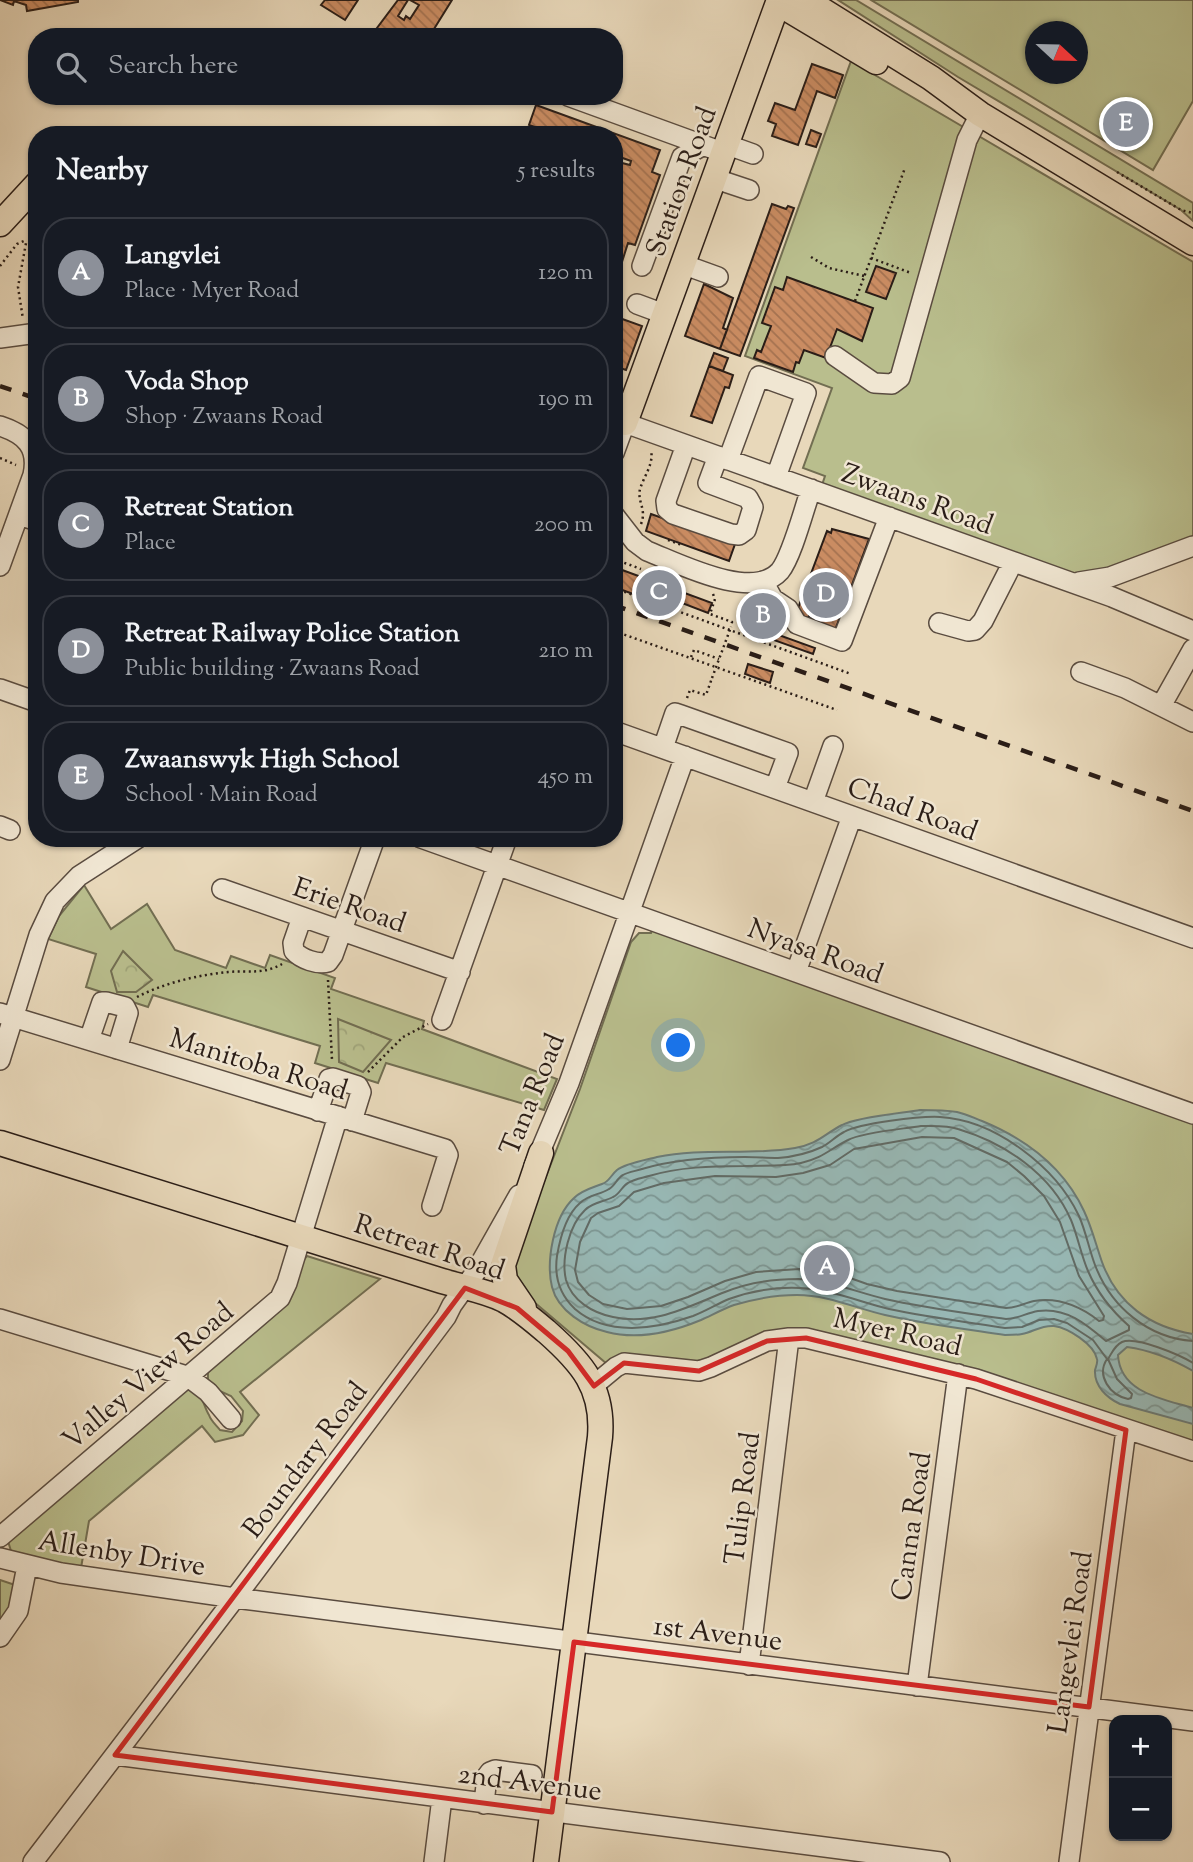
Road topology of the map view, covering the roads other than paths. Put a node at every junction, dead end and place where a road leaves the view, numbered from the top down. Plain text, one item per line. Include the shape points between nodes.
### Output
1 (781, 0) edge
2 (806, 0) edge
3 (594, 105) edge
4 (980, 114) junction
5 (717, 147) junction
6 (753, 154) dead end
7 (713, 178) junction
8 (749, 190) dead end
9 (28, 194) edge
10 (0, 224) edge
11 (1193, 243) edge
12 (682, 264) junction
13 (642, 266) dead end
14 (718, 276) dead end
15 (637, 304) dead end
16 (664, 314) junction
17 (28, 334) edge
18 (0, 338) edge
19 (835, 356) dead end
20 (623, 411) edge
21 (623, 422) edge
22 (0, 426) edge
23 (28, 439) edge
24 (686, 445) junction
25 (723, 458) junction
26 (677, 472) junction
27 (776, 477) junction
28 (708, 483) junction
29 (811, 489) junction
30 (889, 517) junction
31 (28, 518) edge
32 (623, 527) edge
33 (1193, 546) edge
34 (1013, 562) junction
35 (0, 566) edge
36 (763, 582) junction
37 (1071, 582) junction
38 (939, 623) dead end
39 (1193, 631) edge
40 (1193, 649) edge
41 (1081, 672) dead end
42 (0, 689) edge
43 (28, 699) edge
44 (1161, 706) junction
45 (1193, 722) edge
46 (623, 734) edge
47 (832, 746) dead end
48 (663, 748) junction
49 (685, 756) junction
50 (775, 788) junction
51 (813, 802) junction
52 (852, 816) junction
53 (124, 847) edge
54 (372, 847) edge
55 (445, 847) edge
56 (504, 847) edge
57 (497, 866) junction
58 (222, 888) dead end
59 (628, 912) junction
60 (302, 917) junction
61 (342, 930) junction
62 (1193, 938) edge
63 (460, 972) junction
64 (796, 972) junction
65 (7, 1015) edge
66 (442, 1020) road end
67 (89, 1040) junction
68 (117, 1049) junction
69 (0, 1060) edge
70 (318, 1111) junction
71 (1193, 1114) edge
72 (345, 1119) junction
73 (0, 1143) edge
74 (541, 1153) junction
75 (432, 1206) dead end
76 (301, 1236) junction
77 (465, 1288) junction
78 (0, 1319) edge
79 (541, 1327) junction
80 (789, 1338) junction
81 (958, 1374) junction
82 (187, 1376) junction
83 (593, 1386) junction
84 (231, 1419) dead end
85 (1125, 1430) junction
86 (1193, 1451) edge
87 (0, 1537) edge
88 (0, 1558) edge
89 (27, 1566) junction
90 (235, 1598) junction
91 (0, 1637) edge
92 (574, 1642) junction
93 (749, 1665) junction
94 (917, 1686) junction
95 (1089, 1707) junction
96 (1193, 1721) edge
97 (115, 1755) junction
98 (532, 1775) dead end
99 (442, 1798) junction
100 (484, 1804) junction
101 (552, 1812) junction
102 (33, 1862) edge
103 (434, 1862) edge
104 (546, 1862) edge
105 (940, 1862) edge
106 (1069, 1862) edge

1 - 4 main road via 789,10 882,66
1 - 5 main road, Station Road
2 - 4 main road
3 - 5 street
4 - 11 main road
4 - 19 street via 967,140 897,382 874,383
5 - 6 street
5 - 7 main road, Station Road
5 - 13 street via 682,157
7 - 8 street
7 - 12 main road, Station Road
9 - 10 main road
12 - 14 street
12 - 16 main road, Station Road
15 - 16 street
16 - 20 main road, Station Road
17 - 18 street
21 - 24 street, Zwaans Road
22 - 23 street
24 - 25 street, Zwaans Road
24 - 26 street
25 - 27 street, Zwaans Road
25 - 27 street via 759,376 806,393
25 - 28 street
26 - 28 street
26 - 28 street via 666,501 670,511 731,534 743,533 753,512 752,502
27 - 29 street, Zwaans Road
29 - 30 street, Zwaans Road
29 - 36 street via 786,561
30 - 34 street, Zwaans Road
30 - 36 street via 842,641 797,624
31 - 35 street
32 - 36 street via 644,550 734,582
33 - 37 street, Zwaans Road via 1097,581
34 - 37 street, Zwaans Road
34 - 38 street via 975,630
37 - 39 street
40 - 44 street
41 - 44 street
42 - 43 street
44 - 45 street
46 - 48 street, Chad Road
47 - 51 street
48 - 49 street, Chad Road
48 - 50 street via 675,712 788,753
49 - 50 street, Chad Road
49 - 59 street, Tana Road
50 - 51 street, Chad Road
51 - 52 street, Chad Road
52 - 62 street, Chad Road
52 - 64 street
53 - 65 street via 79,876 55,901
54 - 61 street
55 - 57 street, Nyasa Road
56 - 57 street
57 - 59 street, Nyasa Road
57 - 63 street
58 - 60 street, Erie Road
59 - 64 street, Nyasa Road
59 - 74 street, Tana Road
60 - 61 street, Erie Road
60 - 61 street via 293,943 297,955 325,963 332,958
61 - 63 street, Erie Road
63 - 66 street
64 - 71 street, Nyasa Road
65 - 67 street, Manitoba Road
65 - 69 street
67 - 68 street, Manitoba Road
67 - 68 street via 102,1002 125,1007 128,1013
68 - 70 street, Manitoba Road
70 - 72 street, Manitoba Road
70 - 72 street, Valley View Road via 327,1081 333,1078 361,1091
72 - 75 street, Manitoba Road via 447,1150
72 - 76 street, Valley View Road
73 - 76 main road, Retreat Road
74 - 77 street, Tana Road
74 - 79 main road via 503,1270 512,1293
76 - 77 main road, Retreat Road
76 - 82 street, Valley View Road via 280,1298
77 - 79 main road, Retreat Road via 502,1299
77 - 90 street, Boundary Road
78 - 82 street
79 - 83 main road, Retreat Road via 576,1360
80 - 81 street, Myer Road via 806,1338
80 - 83 street, Myer Road via 767,1341 699,1371 624,1363
80 - 93 street, Tulip Road
81 - 85 street, Myer Road
81 - 94 street, Canna Road
82 - 84 street
82 - 87 street, Valley View Road
83 - 92 main road, Retreat Road via 601,1430
85 - 86 street, Myer Road
85 - 95 street, Langevlei Road
88 - 89 street, Allenby Drive
89 - 90 street, Allenby Drive
89 - 91 street via 18,1611
90 - 92 street, 1st Avenue
90 - 97 street, Boundary Road
92 - 93 street, 1st Avenue
92 - 101 main road, Retreat Road
93 - 94 street, 1st Avenue
94 - 95 street, 1st Avenue
95 - 96 street, 1st Avenue
95 - 106 street, Langevlei Road
97 - 99 street, 2nd Avenue
97 - 102 street, Boundary Road
98 - 100 street via 490,1772
99 - 100 street, 2nd Avenue
99 - 103 street
100 - 101 street, 2nd Avenue
101 - 104 main road, Retreat Road
101 - 105 street, 2nd Avenue

